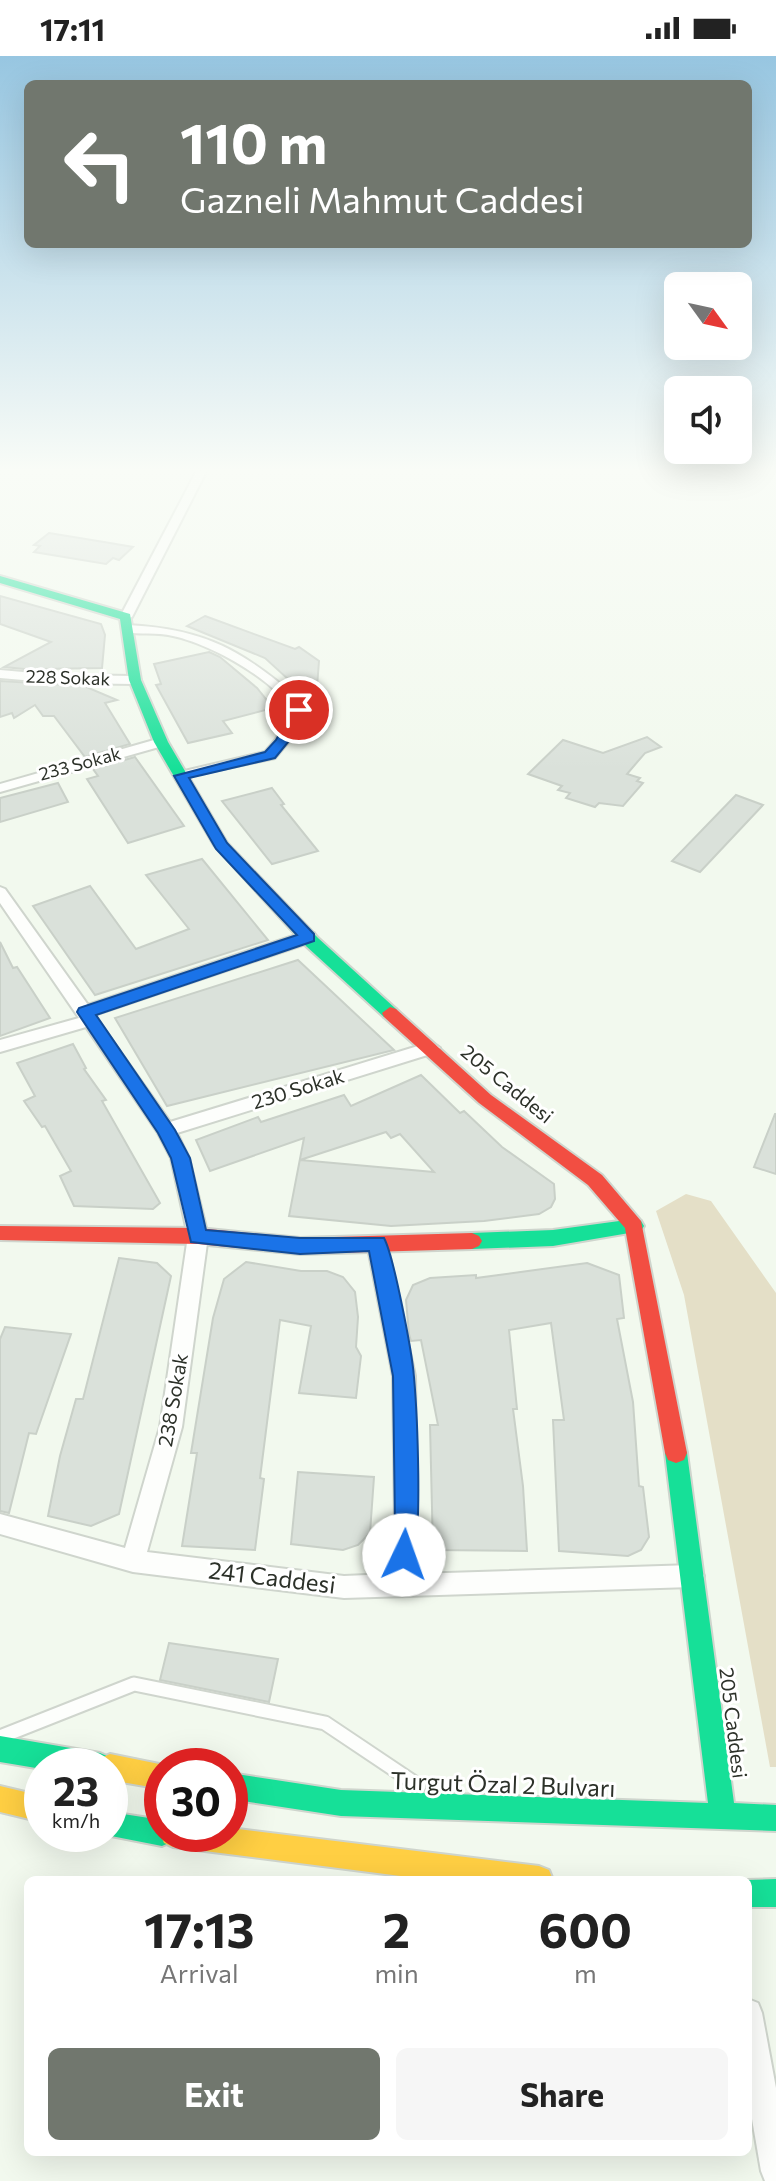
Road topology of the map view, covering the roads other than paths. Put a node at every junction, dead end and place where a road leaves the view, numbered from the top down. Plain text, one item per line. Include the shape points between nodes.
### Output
1 (152, 571) edge
2 (0, 579) edge
3 (127, 623) junction
4 (0, 674) edge
5 (135, 680) junction
6 (161, 742) junction
7 (181, 776) junction
8 (0, 788) edge
9 (2, 897) edge
10 (308, 937) junction
11 (88, 1016) junction
12 (0, 1046) edge
13 (431, 1048) junction
14 (166, 1130) junction
15 (634, 1226) junction
16 (0, 1234) edge
17 (198, 1236) junction
18 (377, 1243) junction
19 (0, 1524) edge
20 (133, 1561) junction
21 (692, 1576) junction
22 (401, 1585) junction
23 (0, 1737) edge
24 (0, 1749) edge
25 (24, 1753) edge
26 (248, 1789) edge
27 (0, 1799) edge
28 (24, 1805) edge
29 (452, 1808) junction
30 (723, 1816) junction
31 (776, 1818) edge
32 (248, 1843) edge
33 (507, 1876) edge
34 (752, 1893) edge
35 (776, 1893) edge
36 (752, 2036) edge
37 (776, 2171) edge

1 - 3 street
2 - 3 main road
3 - 5 main road, 205 Caddesi
3 - 7 street via 198,640 255,669 299,710 270,755
4 - 5 street, 228 Sokak
5 - 6 main road, 205 Caddesi
6 - 7 main road, 205 Caddesi
6 - 8 street, 233 Sokak
7 - 10 main road, 205 Caddesi via 221,845
9 - 11 street
10 - 11 street
10 - 13 main road, 205 Caddesi
11 - 12 street
11 - 14 street
13 - 14 street, 230 Sokak
13 - 15 main road, 205 Caddesi via 485,1099 595,1180
14 - 17 street via 180,1158
15 - 18 main road via 553,1238
15 - 21 main road, 205 Caddesi via 678,1465
16 - 17 main road
17 - 18 main road via 300,1246
17 - 20 street, 238 Sokak via 171,1427
18 - 22 street via 404,1376 406,1525
19 - 20 street, 241 Caddesi
20 - 22 street, 241 Caddesi via 344,1587
21 - 22 street, 241 Caddesi
21 - 30 main road, 205 Caddesi
23 - 29 lane via 134,1684 325,1723
24 - 25 main road
26 - 29 main road, Turgut Özal 2 Bulvarı via 341,1803
27 - 28 main road
29 - 30 main road, Turgut Özal 2 Bulvarı
30 - 31 main road, Turgut Özal 2 Bulvarı
32 - 33 main road
34 - 35 main road
36 - 37 street

